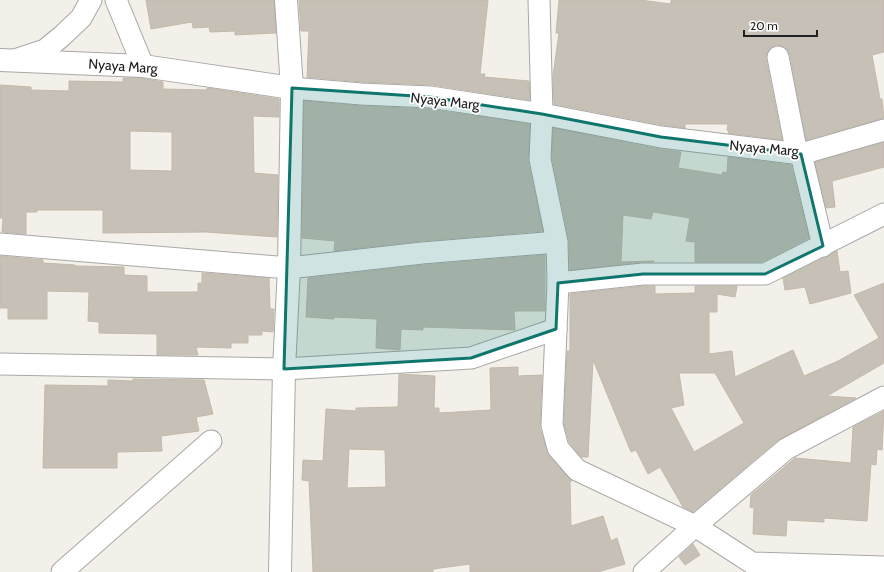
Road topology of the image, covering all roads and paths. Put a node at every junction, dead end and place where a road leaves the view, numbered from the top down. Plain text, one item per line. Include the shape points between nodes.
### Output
1 (90, 0) edge
2 (116, 0) edge
3 (286, 0) edge
4 (539, 0) edge
5 (778, 57) dead end
6 (8, 60) edge
7 (143, 66) junction
8 (292, 88) junction
9 (542, 114) junction
10 (884, 130) edge
11 (801, 154) junction
12 (884, 214) edge
13 (557, 242) junction
14 (0, 244) edge
15 (823, 246) junction
16 (289, 268) junction
17 (558, 283) junction
18 (556, 329) junction
19 (0, 364) edge
20 (284, 369) junction
21 (884, 397) edge
22 (211, 441) dead end
23 (695, 526) junction
24 (884, 567) edge
25 (62, 572) edge
26 (280, 572) edge
27 (644, 572) edge

1 - 6 street via 81,18 45,50
2 - 7 street
3 - 8 street
4 - 9 street
5 - 11 street via 796,149
6 - 7 street, Nyaya Marg
7 - 8 street, Nyaya Marg
8 - 9 street, Nyaya Marg via 430,97
8 - 16 street
9 - 11 street, Nyaya Marg via 661,137
9 - 13 street via 540,159
10 - 11 street, Nyaya Marg
11 - 15 street
12 - 15 street
13 - 16 street via 422,253
13 - 17 street
14 - 16 street
15 - 17 street via 765,274 643,274
16 - 20 street
17 - 18 street
18 - 20 street via 471,358
18 - 23 street via 552,425 558,448 576,470
19 - 20 street
20 - 26 street
21 - 23 street via 786,449
22 - 25 street
23 - 24 street via 752,562
23 - 27 street

